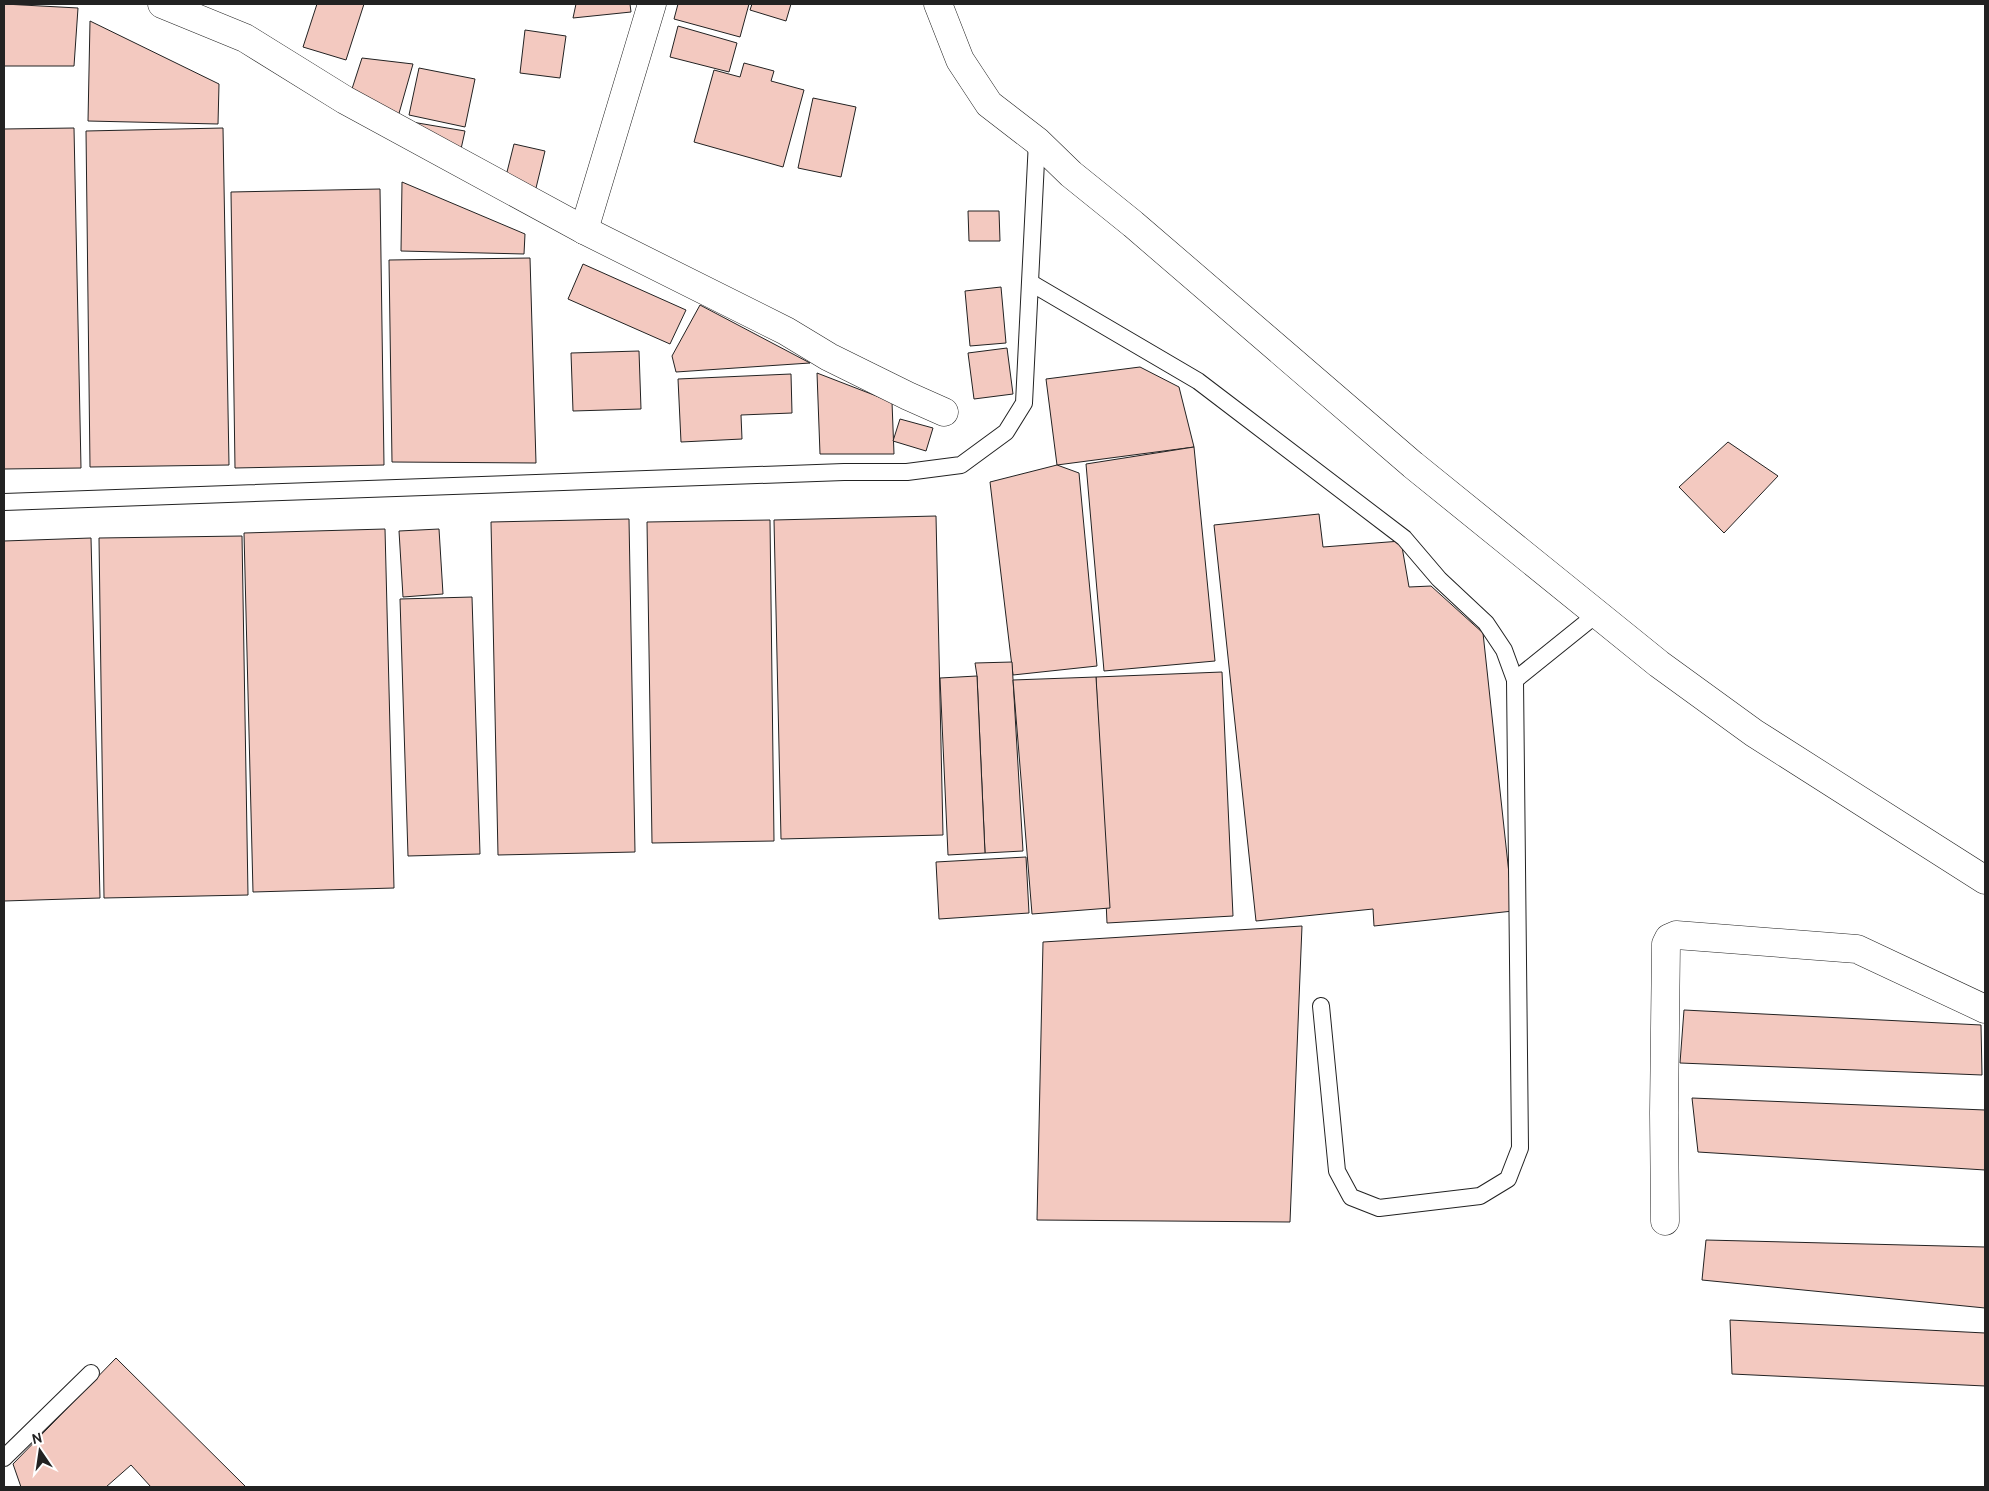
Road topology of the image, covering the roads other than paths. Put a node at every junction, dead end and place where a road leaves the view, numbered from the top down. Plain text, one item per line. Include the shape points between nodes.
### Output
1 (162, 4) edge
2 (652, 4) edge
3 (938, 4) edge
4 (1037, 141) junction
5 (584, 230) junction
6 (1031, 283) junction
7 (944, 412) dead end
8 (4, 502) edge
9 (1597, 614) junction
10 (1515, 680) junction
11 (1985, 880) edge
12 (1321, 1006) dead end
13 (1985, 1009) edge
14 (1665, 1221) dead end
15 (91, 1373) dead end
16 (4, 1458) edge

1 - 5 street via 245,38 345,100
2 - 5 street
3 - 4 street via 960,60 989,104
4 - 6 lane
4 - 9 street via 1071,174 1413,466
5 - 7 street via 786,331 829,357
6 - 8 lane via 1024,403 1006,432 961,465 907,472
6 - 10 lane via 1198,381 1404,538 1439,579 1486,623 1504,650
9 - 10 lane
9 - 11 street via 1754,733
10 - 12 lane via 1520,1148 1508,1179 1480,1196 1379,1208 1351,1197 1337,1171
13 - 14 street via 1857,949 1669,938 1666,944
15 - 16 lane

